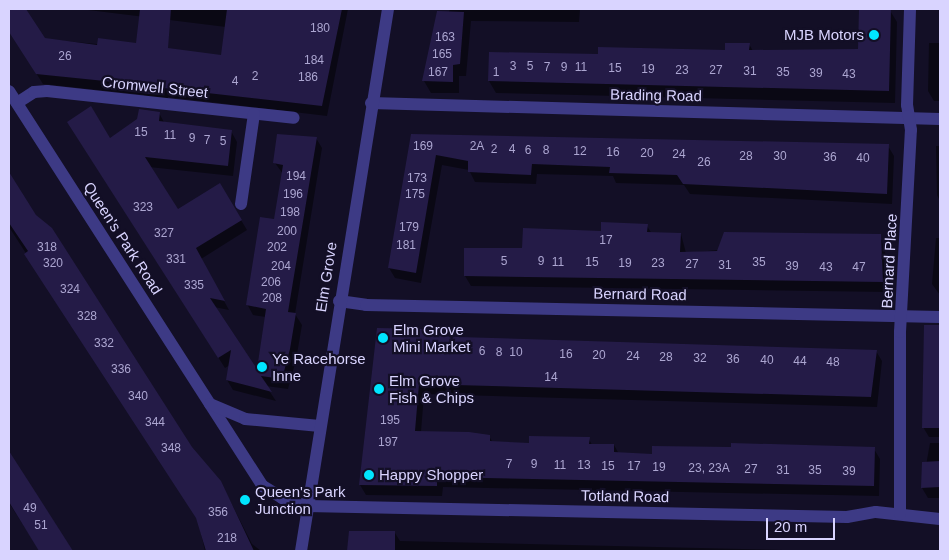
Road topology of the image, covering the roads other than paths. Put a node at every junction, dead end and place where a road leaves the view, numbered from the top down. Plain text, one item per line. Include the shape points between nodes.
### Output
1 (388, 9) edge
2 (910, 9) edge
3 (9, 91) edge
4 (17, 103) junction
5 (371, 103) junction
6 (254, 114) junction
7 (294, 118) dead end
8 (909, 118) junction
9 (940, 119) edge
10 (240, 204) dead end
11 (339, 301) junction
12 (903, 316) junction
13 (940, 317) edge
14 (210, 404) junction
15 (320, 426) junction
16 (307, 506) junction
17 (900, 514) junction
18 (940, 519) edge
19 (301, 551) edge

1 - 5 street, Elm Grove
2 - 8 street, Bernard Place
3 - 4 street, Queen's Park Road
4 - 6 street, Cromwell Street via 34,92 47,91
4 - 14 street, Queen's Park Road
5 - 8 street, Brading Road
5 - 11 street, Elm Grove
6 - 7 street, Cromwell Street
6 - 10 street
8 - 9 street, Brading Road
8 - 12 street, Bernard Place
11 - 12 street, Bernard Road via 366,305
11 - 15 street, Elm Grove
12 - 13 street, Bernard Road
12 - 17 street, Bernard Place
14 - 15 street via 254,421
14 - 16 street, Queen's Park Road via 262,486
15 - 16 street, Elm Grove
16 - 17 street, Totland Road via 847,517
16 - 19 street, Elm Grove
17 - 18 street, Totland Road

